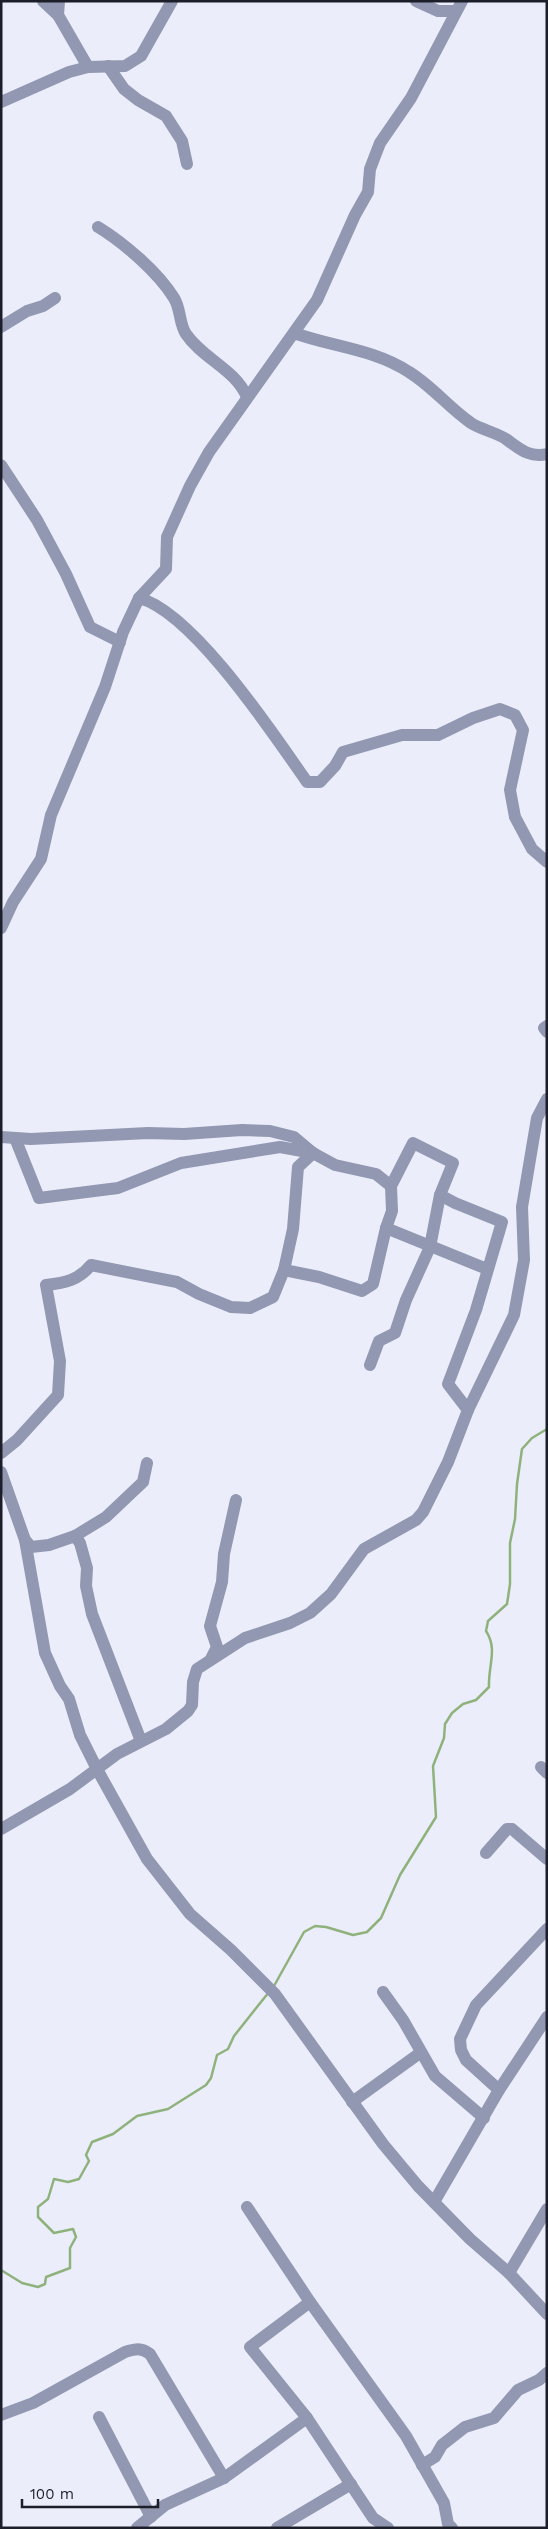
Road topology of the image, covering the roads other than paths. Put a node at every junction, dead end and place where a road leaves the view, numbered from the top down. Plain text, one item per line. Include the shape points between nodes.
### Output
1 (43, 1) edge
2 (59, 1) edge
3 (172, 1) edge
4 (416, 1) edge
5 (458, 6) edge
6 (58, 16) junction
7 (108, 66) junction
8 (88, 68) junction
9 (1, 102) edge
10 (187, 164) dead end
11 (98, 227) dead end
12 (55, 298) dead end
13 (1, 327) edge
14 (294, 333) junction
15 (247, 397) junction
16 (547, 454) edge
17 (1, 465) edge
18 (139, 598) junction
19 (120, 642) junction
20 (547, 862) edge
21 (1, 928) edge
22 (547, 1026) edge
23 (547, 1032) edge
24 (547, 1099) edge
25 (1, 1137) edge
26 (15, 1138) junction
27 (313, 1153) junction
28 (391, 1186) junction
29 (440, 1195) junction
30 (386, 1228) junction
31 (430, 1247) junction
32 (487, 1269) junction
33 (284, 1270) junction
34 (370, 1365) dead end
35 (468, 1410) junction
36 (1, 1453) edge
37 (147, 1463) dead end
38 (1, 1472) edge
39 (236, 1500) dead end
40 (75, 1536) junction
41 (25, 1540) junction
42 (207, 1664) junction
43 (141, 1741) junction
44 (98, 1771) junction
45 (1, 1829) edge
46 (486, 1853) dead end
47 (547, 1859) edge
48 (544, 1936) edge
49 (383, 1992) dead end
50 (547, 2017) edge
51 (420, 2053) junction
52 (499, 2090) junction
53 (352, 2102) junction
54 (484, 2118) junction
55 (434, 2202) junction
56 (247, 2207) dead end
57 (547, 2209) edge
58 (509, 2273) junction
59 (310, 2302) junction
60 (547, 2314) edge
61 (547, 2373) edge
62 (1, 2415) edge
63 (99, 2417) dead end
64 (307, 2418) junction
65 (422, 2465) junction
66 (224, 2478) junction
67 (352, 2484) junction
68 (145, 2524) edge
69 (447, 2526) edge
70 (277, 2528) edge
71 (388, 2528) edge

1 - 6 street
2 - 6 street
3 - 7 street via 141,56 125,66
4 - 5 street via 438,11
5 - 14 street via 411,98 380,144 370,169 368,192 354,215 317,300
6 - 8 street
7 - 8 street
7 - 10 street via 124,88 166,116 182,142
8 - 9 street via 69,72
11 - 15 street via 119,241 155,275 174,297 185,333 194,345 238,381
12 - 13 street
14 - 15 street
14 - 16 street via 317,342 381,357 410,372 472,424 504,438 529,454
15 - 18 street via 190,486 167,537 166,569
17 - 19 street via 66,574 90,627
18 - 19 street
18 - 20 street via 152,601 178,619 227,673 307,782 320,782 343,752 402,736 438,735 500,709 515,716 523,730 510,790 515,817 532,849
19 - 21 street via 105,687 51,815 41,859 13,902
22 - 23 street via 544,1028
24 - 35 street via 537,1118 522,1207 524,1260 514,1315
25 - 26 street
26 - 27 street via 270,1131 294,1136
26 - 27 street via 39,1198 118,1188 181,1162 280,1147
27 - 28 street via 347,1169 376,1174
27 - 33 street via 298,1167 293,1229
28 - 29 street via 412,1142 453,1163
28 - 30 street via 392,1211
29 - 31 street
29 - 32 street via 502,1222
30 - 31 street
30 - 33 street via 372,1284 362,1291
31 - 32 street
31 - 34 street via 395,1333 379,1341
32 - 35 street via 476,1310 448,1384
33 - 36 street via 273,1297 250,1308 231,1306 177,1282 90,1265 73,1280 46,1286 60,1361 58,1395
35 - 42 street via 448,1462 416,1520 364,1549 331,1594 310,1613 245,1638
37 - 40 street via 143,1482 121,1505
38 - 41 street
39 - 42 street via 224,1554 222,1582 210,1626 217,1647
40 - 41 street via 31,1547
40 - 43 street via 87,1568 86,1586 92,1614
41 - 44 street via 45,1652 69,1699 80,1735
42 - 43 street via 196,1669 192,1704 188,1711 166,1729
43 - 44 street via 106,1762
44 - 45 street
44 - 53 street via 156,1872 190,1914 275,1994
46 - 47 street via 507,1829 512,1829
48 - 52 street via 476,2005 460,2039 466,2060
49 - 51 street via 403,2020
50 - 52 street
51 - 53 street
51 - 54 street via 435,2076
52 - 54 street
53 - 55 street via 383,2144
54 - 55 street
55 - 58 street
56 - 59 street
57 - 58 street
58 - 60 street
59 - 64 street via 250,2347
59 - 65 street via 406,2436
61 - 65 street via 518,2390 494,2418 466,2427
62 - 66 street via 33,2403 125,2352 143,2349 150,2354
63 - 68 street
64 - 66 street
64 - 67 street
65 - 69 street via 444,2503
66 - 68 street via 164,2505
67 - 70 street
67 - 71 street via 373,2518

